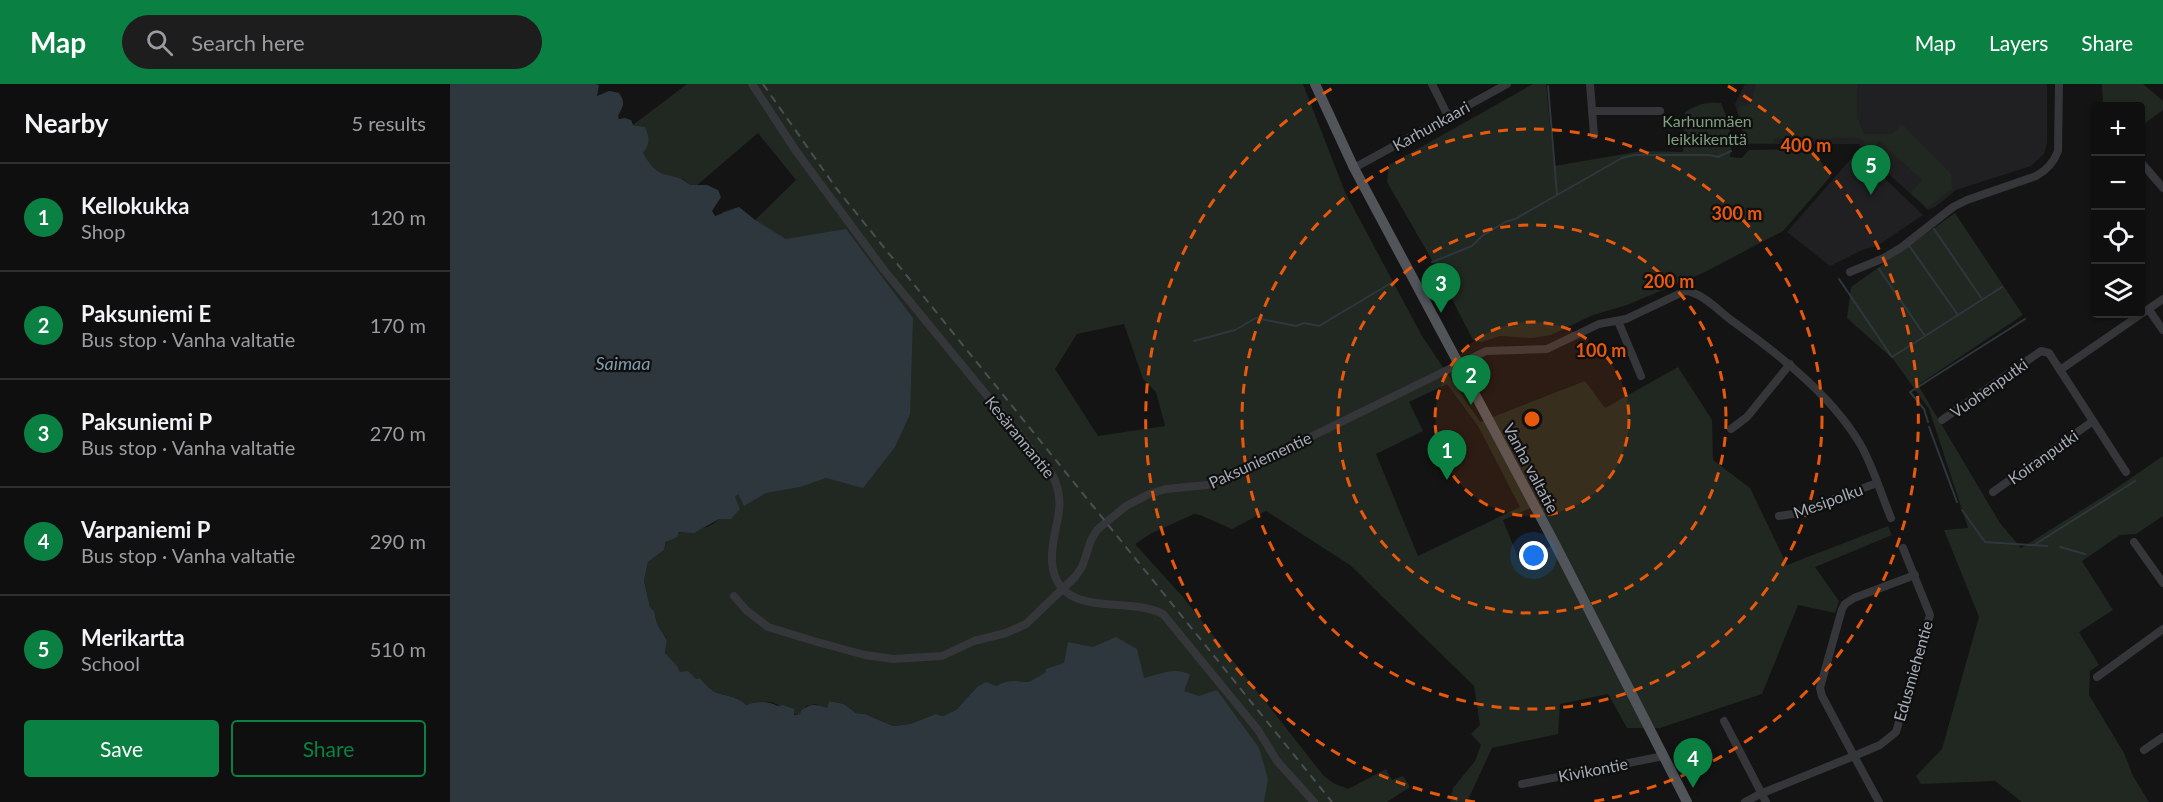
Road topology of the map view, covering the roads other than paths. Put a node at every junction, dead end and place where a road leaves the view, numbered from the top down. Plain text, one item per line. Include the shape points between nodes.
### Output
1 (752, 84) edge
2 (1315, 84) edge
3 (1432, 84) edge
4 (1508, 84) edge
5 (1590, 84) edge
6 (2059, 84) edge
7 (1592, 111) junction
8 (1660, 111) dead end
9 (1448, 116) junction
10 (1594, 135) dead end
11 (2145, 167) edge
12 (1354, 168) junction
13 (2163, 188) edge
14 (1850, 272) dead end
15 (2163, 300) edge
16 (2149, 310) junction
17 (1618, 321) junction
18 (2163, 330) edge
19 (1459, 364) junction
20 (1790, 364) junction
21 (2060, 370) junction
22 (1641, 376) dead end
23 (1942, 420) dead end
24 (2093, 422) junction
25 (1731, 429) dead end
26 (2126, 472) dead end
27 (1877, 483) junction
28 (1993, 492) dead end
29 (1779, 516) dead end
30 (1891, 518) dead end
31 (2134, 542) dead end
32 (1903, 548) dead end
33 (1915, 575) junction
34 (2163, 583) edge
35 (1065, 589) junction
36 (734, 596) dead end
37 (2163, 629) edge
38 (2097, 676) dead end
39 (1724, 721) dead end
40 (2163, 737) edge
41 (2145, 750) dead end
42 (1664, 756) junction
43 (1854, 756) junction
44 (1522, 784) dead end
45 (1760, 794) junction
46 (1314, 802) edge
47 (1687, 802) edge
48 (1745, 802) edge
49 (1766, 802) edge
50 (1879, 802) edge

1 - 35 street, Kesärannantie via 884,270 1053,476 1060,497 1052,560 1057,580
2 - 12 main road, Vanha valtatie
3 - 9 street
4 - 9 street, Karhunkaari
5 - 7 street
6 - 14 street via 2058,151 2046,169 1953,207 1902,247
7 - 8 street
7 - 10 street
9 - 12 street, Karhunkaari
11 - 13 street
12 - 19 main road, Vanha valtatie
15 - 16 street
16 - 18 street
16 - 21 street
17 - 19 street, Paksuniementie via 1599,324 1547,349 1486,351
17 - 20 street, Paksuniementie via 1690,291
17 - 22 street
19 - 35 street, Paksuniementie via 1229,477 1195,488 1166,489 1137,500 1097,530 1082,567
19 - 42 main road, Vanha valtatie
20 - 25 street via 1747,417
20 - 27 street via 1848,426
21 - 23 street, Vuohenputki via 2049,352 2041,351
21 - 24 street
24 - 26 street
24 - 28 street, Koiranputki
27 - 29 street, Mesipolku
27 - 30 street
31 - 34 street
32 - 33 street, Edusmiehentie
33 - 43 street, Edusmiehentie via 1930,615 1896,732 1880,745
33 - 43 street via 1854,598 1842,609 1820,688
35 - 36 street, Paksuniementie via 1026,624 1006,633 974,641 942,656 893,659 865,655 768,627
35 - 46 street via 1089,603 1142,606 1162,614
37 - 38 street
39 - 45 street
40 - 41 street
42 - 44 street, Kivikontie
42 - 47 main road, Vanha valtatie
43 - 45 street, Edusmiehentie
43 - 50 street
45 - 48 street, Edusmiehentie
45 - 49 street

